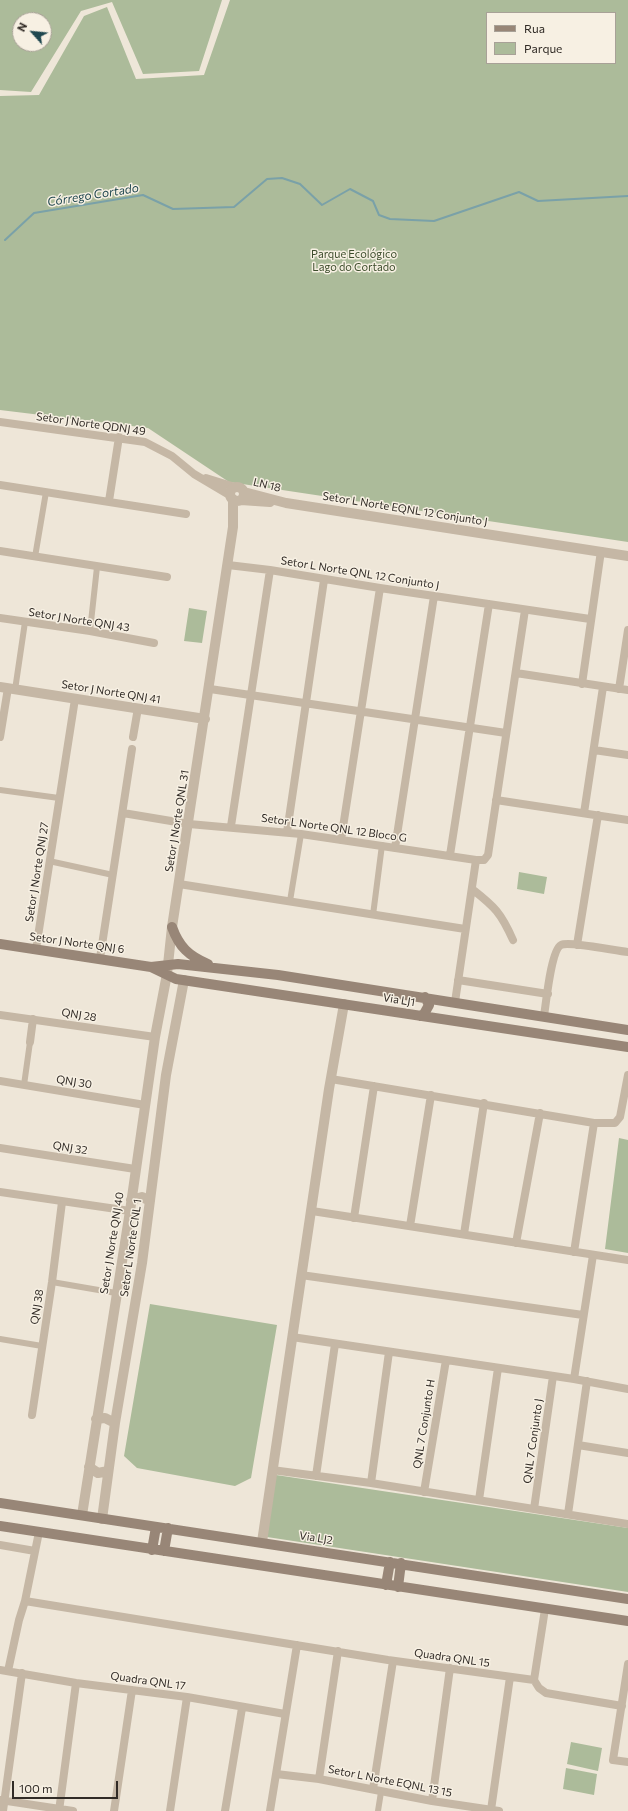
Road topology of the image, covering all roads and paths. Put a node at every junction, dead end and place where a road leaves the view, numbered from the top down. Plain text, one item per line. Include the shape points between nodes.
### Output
1 (0, 422) edge
2 (119, 437) junction
3 (0, 485) edge
4 (46, 492) junction
5 (237, 496) junction
6 (109, 501) junction
7 (286, 503) joint
8 (186, 514) dead end
9 (0, 551) edge
10 (601, 551) junction
11 (628, 556) edge
12 (35, 557) junction
13 (228, 565) junction
14 (98, 567) junction
15 (270, 570) junction
16 (167, 577) dead end
17 (324, 580) junction
18 (380, 588) junction
19 (434, 596) junction
20 (489, 604) junction
21 (525, 610) junction
22 (0, 618) edge
23 (590, 619) junction
24 (25, 622) junction
25 (628, 630) edge
26 (90, 631) junction
27 (154, 643) dead end
28 (516, 673) junction
29 (582, 684) junction
30 (603, 687) junction
31 (7, 688) edge
32 (210, 689) junction
33 (619, 689) junction
34 (628, 690) edge
35 (251, 695) junction
36 (75, 699) junction
37 (306, 703) junction
38 (138, 708) junction
39 (361, 711) junction
40 (205, 719) junction
41 (416, 719) junction
42 (469, 728) junction
43 (506, 733) junction
44 (0, 737) edge
45 (133, 737) dead end
46 (132, 749) dead end
47 (594, 750) junction
48 (628, 755) edge
49 (0, 790) edge
50 (60, 798) junction
51 (496, 800) junction
52 (123, 813) junction
53 (584, 813) junction
54 (598, 815) junction
55 (628, 820) edge
56 (189, 824) junction
57 (231, 826) junction
58 (287, 832) junction
59 (301, 834) junction
60 (341, 840) junction
61 (382, 846) junction
62 (395, 848) junction
63 (450, 855) junction
64 (479, 860) junction
65 (49, 861) junction
66 (114, 875) junction
67 (180, 884) junction
68 (472, 890) junction
69 (290, 901) junction
70 (373, 915) junction
71 (172, 927) junction
72 (465, 929) junction
73 (513, 940) dead end
74 (0, 944) edge
75 (577, 945) junction
76 (36, 949) junction
77 (628, 952) edge
78 (100, 958) junction
79 (168, 964) junction
80 (151, 967) junction
81 (216, 967) junction
82 (167, 974) junction
83 (278, 975) junction
84 (184, 980) junction
85 (458, 980) junction
86 (274, 994) junction
87 (548, 994) junction
88 (425, 998) junction
89 (455, 1002) junction
90 (344, 1004) junction
91 (0, 1015) edge
92 (420, 1016) junction
93 (544, 1016) junction
94 (34, 1019) junction
95 (576, 1022) junction
96 (600, 1026) junction
97 (174, 1030) junction
98 (628, 1030) edge
99 (155, 1034) junction
100 (571, 1039) junction
101 (30, 1042) joint
102 (592, 1042) junction
103 (628, 1047) edge
104 (628, 1078) edge
105 (331, 1079) junction
106 (0, 1081) edge
107 (24, 1085) junction
108 (374, 1086) junction
109 (431, 1095) junction
110 (484, 1103) junction
111 (145, 1105) junction
112 (540, 1113) junction
113 (594, 1123) junction
114 (0, 1148) edge
115 (136, 1169) junction
116 (134, 1180) junction
117 (152, 1185) junction
118 (0, 1192) edge
119 (131, 1200) junction
120 (150, 1201) junction
121 (62, 1202) junction
122 (130, 1211) junction
123 (312, 1211) junction
124 (354, 1218) junction
125 (410, 1226) junction
126 (464, 1234) junction
127 (516, 1243) junction
128 (574, 1252) junction
129 (594, 1255) junction
130 (628, 1260) edge
131 (301, 1275) junction
132 (52, 1282) junction
133 (116, 1293) junction
134 (583, 1315) junction
135 (292, 1337) junction
136 (0, 1339) edge
137 (335, 1344) junction
138 (42, 1346) junction
139 (389, 1352) junction
140 (446, 1360) junction
141 (498, 1368) junction
142 (553, 1376) junction
143 (574, 1379) junction
144 (587, 1381) junction
145 (628, 1389) edge
146 (32, 1415) dead end
147 (96, 1419) junction
148 (115, 1423) junction
149 (578, 1445) junction
150 (628, 1453) edge
151 (89, 1467) junction
152 (272, 1470) junction
153 (108, 1471) junction
154 (316, 1476) junction
155 (371, 1483) junction
156 (424, 1492) junction
157 (479, 1500) junction
158 (0, 1503) edge
159 (534, 1509) junction
160 (568, 1514) junction
161 (82, 1515) junction
162 (102, 1519) junction
163 (628, 1524) edge
164 (0, 1526) edge
165 (156, 1527) junction
166 (168, 1528) junction
167 (39, 1532) junction
168 (262, 1542) junction
169 (0, 1545) edge
170 (152, 1550) junction
171 (35, 1551) junction
172 (164, 1552) junction
173 (390, 1562) junction
174 (401, 1563) junction
175 (386, 1585) junction
176 (398, 1587) junction
177 (628, 1599) edge
178 (26, 1601) junction
179 (545, 1609) junction
180 (628, 1621) edge
181 (297, 1645) junction
182 (338, 1651) junction
183 (393, 1661) junction
184 (628, 1664) edge
185 (450, 1668) junction
186 (4, 1670) edge
187 (22, 1673) junction
188 (510, 1677) junction
189 (534, 1680) junction
190 (76, 1683) junction
191 (132, 1690) junction
192 (626, 1694) edge
193 (187, 1697) junction
194 (622, 1706) junction
195 (242, 1708) junction
196 (285, 1714) junction
197 (628, 1762) edge
198 (276, 1774) junction
199 (319, 1779) junction
200 (373, 1789) junction
201 (381, 1792) junction
202 (2, 1801) edge
203 (432, 1802) junction
204 (59, 1810) edge
205 (495, 1810) edge
206 (3, 1811) edge
207 (73, 1811) edge
208 (114, 1811) edge
209 (170, 1811) edge
210 (225, 1811) edge
211 (270, 1811) edge
212 (378, 1811) edge

1 - 2 street, Setor J Norte QDNJ 49
2 - 5 street, Setor J Norte QDNJ 49 via 155,446 194,474
2 - 6 street
3 - 4 street
4 - 6 street
4 - 12 street
5 - 7 street, LN 18
5 - 13 street, Setor J Norte QNL 31
6 - 8 street
7 - 10 street, Setor L Norte EQNL 12 Conjunto J
9 - 12 street
10 - 11 street, Setor L Norte EQNL 12 Conjunto J
10 - 23 street
12 - 14 street
13 - 15 street, Setor L Norte QNL 12 Conjunto J
13 - 32 street, Setor J Norte QNL 31
14 - 16 street
14 - 26 street
15 - 17 street, Setor L Norte QNL 12 Conjunto J
15 - 35 street
17 - 18 street, Setor L Norte QNL 12 Conjunto J
17 - 37 street
18 - 19 street, Setor L Norte QNL 12 Conjunto J
18 - 39 street
19 - 20 street, Setor L Norte QNL 12 Conjunto J
19 - 41 street
20 - 21 street, Setor L Norte QNL 12 Conjunto J
20 - 42 street
21 - 23 street, Setor L Norte QNL 12 Conjunto J
21 - 28 street
22 - 24 street, Setor J Norte QNJ 43
23 - 29 street
24 - 26 street, Setor J Norte QNJ 43
24 - 31 street
25 - 33 street
26 - 27 street, Setor J Norte QNJ 43
28 - 29 street
28 - 43 street
29 - 30 street
30 - 33 street
30 - 47 street
31 - 36 street, Setor J Norte QNJ 41
31 - 44 street
32 - 35 street
32 - 40 street, Setor J Norte QNL 31
33 - 34 street
35 - 37 street
35 - 57 street
36 - 38 street, Setor J Norte QNJ 41
36 - 50 street, Setor J Norte QNJ 27
37 - 39 street
37 - 58 street
38 - 40 street, Setor J Norte QNJ 41
38 - 45 street
39 - 41 street
39 - 60 street
40 - 56 street, Setor J Norte QNL 31
41 - 42 street
41 - 62 street
42 - 43 street
42 - 63 street
43 - 51 street
46 - 52 street
47 - 48 street
47 - 53 street
49 - 50 street
50 - 65 street, Setor J Norte QNJ 27
51 - 53 street
51 - 64 street via 488,855
52 - 56 street, Setor L Norte QNL 12 Bloco G
52 - 66 street
53 - 54 street
54 - 55 street
54 - 75 street
56 - 57 street, Setor L Norte QNL 12 Bloco G
56 - 67 street, Setor J Norte QNL 31
57 - 58 street, Setor L Norte QNL 12 Bloco G
58 - 59 street, Setor L Norte QNL 12 Bloco G
59 - 60 street, Setor L Norte QNL 12 Bloco G
59 - 69 street
60 - 61 street, Setor L Norte QNL 12 Bloco G
61 - 62 street, Setor L Norte QNL 12 Bloco G
61 - 70 street
62 - 63 street, Setor L Norte QNL 12 Bloco G
63 - 64 street, Setor L Norte QNL 12 Bloco G
64 - 68 street
65 - 66 street
65 - 76 street, Setor J Norte QNJ 27
66 - 78 street
67 - 69 street
67 - 71 street, Setor J Norte QNL 31
68 - 72 street
68 - 73 street via 499,912
69 - 70 street
70 - 72 street
71 - 79 street, Setor J Norte QNL 31
71 - 81 main road via 178,942 186,952
72 - 85 street
74 - 76 main road, Setor J Norte QNJ 6
75 - 77 street
75 - 87 street via 559,946 554,957
76 - 78 main road, Setor J Norte QNJ 6
78 - 80 main road, Setor J Norte QNJ 6
79 - 80 main road, Via LJ1
79 - 81 main road, Via LJ1
79 - 82 street, Setor J Norte QNJ 40
80 - 82 main road, Via LJ1
81 - 83 main road, Via LJ1
82 - 84 main road, Via LJ1
82 - 99 street, Setor J Norte QNJ 40
83 - 86 main road via 270,987
83 - 88 main road, Via LJ1
84 - 86 main road, Via LJ1
84 - 97 street, Setor L Norte CNL 1
85 - 87 street
85 - 89 street
86 - 90 main road, Via LJ1
87 - 93 street
88 - 89 main road, Via LJ1
88 - 92 main road via 428,1005 424,1014
89 - 93 main road, Via LJ1
90 - 92 main road, Via LJ1
90 - 105 street
91 - 94 street, QNJ 28
92 - 100 main road, Via LJ1
93 - 95 main road, Via LJ1
94 - 99 street, QNJ 28
94 - 101 street
95 - 96 main road, Via LJ1
95 - 100 main road via 576,1037
96 - 98 main road, Via LJ1
96 - 102 main road via 590,1034
97 - 99 street via 164,1026
97 - 117 street, Setor L Norte CNL 1
99 - 111 street, Setor J Norte QNJ 40
100 - 102 main road, Via LJ1
101 - 107 street
102 - 103 main road, Via LJ1
104 - 113 street via 618,1120 610,1124
105 - 108 street
105 - 123 street
106 - 107 street, QNJ 30
107 - 111 street, QNJ 30
108 - 109 street
108 - 124 street
109 - 110 street
109 - 125 street
110 - 112 street
110 - 126 street
111 - 115 street, Setor J Norte QNJ 40
112 - 113 street
112 - 127 street
113 - 128 street
114 - 115 street, QNJ 32
115 - 116 street, Setor J Norte QNJ 40
116 - 117 street via 142,1188
116 - 119 street, Setor J Norte QNJ 40
117 - 120 street, Setor L Norte CNL 1
118 - 121 street
119 - 120 street via 142,1197
119 - 122 street, Setor J Norte QNJ 40
120 - 148 street, Setor L Norte CNL 1
121 - 122 street
121 - 132 street, QNJ 38
122 - 133 street, Setor J Norte QNJ 40
123 - 124 street
123 - 131 street
124 - 125 street
125 - 126 street
126 - 127 street
127 - 128 street
128 - 129 street
129 - 130 street
129 - 134 street
131 - 134 street
131 - 135 street
132 - 133 street
132 - 138 street, QNJ 38
133 - 147 street, Setor J Norte QNJ 40
134 - 143 street
135 - 137 street
135 - 152 street
136 - 138 street
137 - 139 street
137 - 154 street
138 - 146 street, QNJ 38
139 - 140 street
139 - 155 street
140 - 141 street
140 - 156 street, QNL 7 Conjunto H
141 - 142 street
141 - 157 street
142 - 143 street
142 - 159 street, QNL 7 Conjunto J
143 - 144 street
144 - 145 street
144 - 149 street
147 - 148 street via 105,1418
147 - 151 street, Setor J Norte QNJ 40
148 - 153 street, Setor L Norte CNL 1
149 - 150 street
149 - 160 street
151 - 153 street via 98,1473
151 - 161 street, Setor J Norte QNJ 40
152 - 154 street
152 - 168 street
153 - 162 street, Setor L Norte CNL 1
154 - 155 street
155 - 156 street
156 - 157 street
157 - 159 street
158 - 161 main road, Via LJ2
159 - 160 street
160 - 163 street
161 - 162 main road, Via LJ2
162 - 165 main road, Via LJ2
164 - 167 main road
165 - 166 main road, Via LJ2
165 - 170 main road
166 - 168 main road, Via LJ2
166 - 172 main road
167 - 170 main road
167 - 171 street
168 - 173 main road, Via LJ2
169 - 171 street
170 - 172 main road
171 - 178 street
172 - 175 main road
173 - 174 main road, Via LJ2
173 - 175 main road
174 - 176 main road
174 - 177 main road, Via LJ2
175 - 176 main road
176 - 179 main road
178 - 181 street
178 - 186 street
179 - 180 main road
179 - 189 street
181 - 182 street, Quadra QNL 15
181 - 196 street
182 - 183 street, Quadra QNL 15
182 - 199 street
183 - 185 street, Quadra QNL 15
183 - 200 street
184 - 192 street
185 - 188 street, Quadra QNL 15
185 - 203 street
186 - 187 street, Quadra QNL 17
187 - 190 street, Quadra QNL 17
187 - 202 street
188 - 189 street, Quadra QNL 15
188 - 205 street
189 - 194 street via 546,1693
190 - 191 street, Quadra QNL 17
190 - 204 street
191 - 193 street, Quadra QNL 17
191 - 208 street
192 - 194 street
193 - 195 street, Quadra QNL 17
193 - 209 street
194 - 197 street via 613,1760
195 - 196 street, Quadra QNL 17
195 - 210 street
196 - 198 street
198 - 199 street, Setor L Norte EQNL 13 15
198 - 211 street
199 - 200 street, Setor L Norte EQNL 13 15
200 - 201 street, Setor L Norte EQNL 13 15
201 - 203 street, Setor L Norte EQNL 13 15
201 - 212 street
202 - 204 street
202 - 206 street
203 - 205 street, Setor L Norte EQNL 13 15
204 - 207 street

